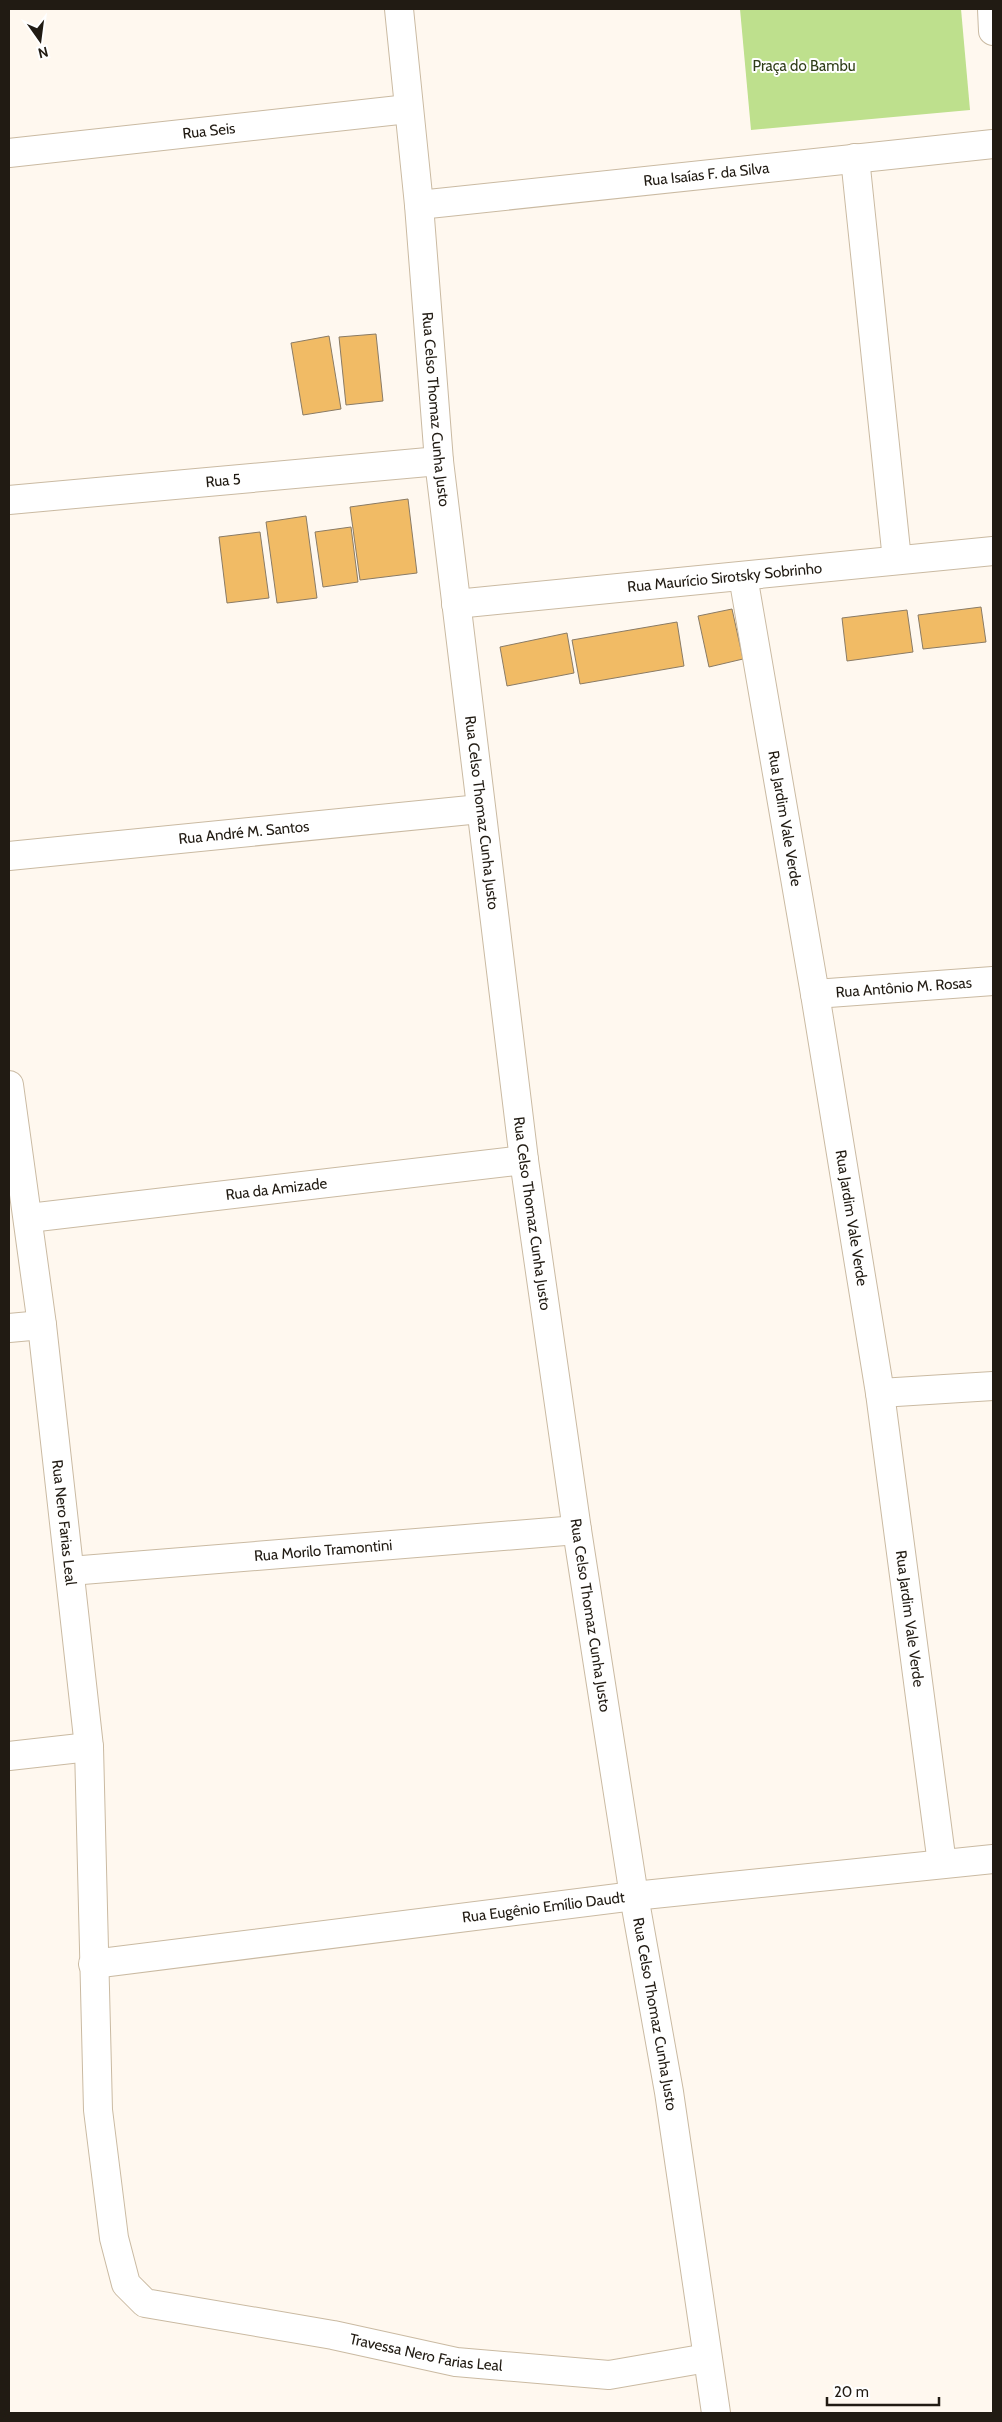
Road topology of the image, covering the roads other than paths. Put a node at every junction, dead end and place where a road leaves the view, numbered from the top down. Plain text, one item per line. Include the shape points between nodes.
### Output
1 (399, 9) edge
2 (992, 9) edge
3 (993, 31) edge
4 (408, 109) junction
5 (993, 144) edge
6 (9, 152) edge
7 (855, 158) junction
8 (419, 205) junction
9 (439, 461) junction
10 (9, 500) edge
11 (993, 551) edge
12 (897, 560) junction
13 (743, 576) junction
14 (456, 604) junction
15 (480, 809) junction
16 (9, 856) edge
17 (993, 981) edge
18 (815, 994) junction
19 (9, 1085) edge
20 (524, 1160) junction
21 (29, 1218) junction
22 (42, 1325) junction
23 (9, 1328) edge
24 (993, 1386) edge
25 (880, 1394) junction
26 (577, 1530) junction
27 (70, 1571) junction
28 (89, 1747) junction
29 (9, 1756) edge
30 (993, 1859) edge
31 (942, 1864) junction
32 (634, 1896) junction
33 (93, 1964) junction
34 (145, 2303) joint
35 (707, 2358) junction
36 (716, 2413) edge

1 - 4 street, Rua Celso Thomaz Cunha Justo
2 - 3 street
4 - 6 street, Rua Seis
4 - 8 street, Rua Celso Thomaz Cunha Justo
5 - 7 street, Rua Isaías F. da Silva
7 - 8 street, Rua Isaías F. da Silva
7 - 12 street
8 - 9 street, Rua Celso Thomaz Cunha Justo
9 - 10 street, Rua 5
9 - 14 street, Rua Celso Thomaz Cunha Justo
11 - 12 street, Rua Maurício Sirotsky Sobrinho
12 - 13 street, Rua Maurício Sirotsky Sobrinho
13 - 14 street, Rua Maurício Sirotsky Sobrinho
13 - 18 street, Rua Jardim Vale Verde
14 - 15 street, Rua Celso Thomaz Cunha Justo
15 - 16 street, Rua André M. Santos
15 - 20 street, Rua Celso Thomaz Cunha Justo
17 - 18 street, Rua Antônio M. Rosas
18 - 25 street, Rua Jardim Vale Verde
19 - 21 street, Rua Nero Farias Leal
20 - 21 street, Rua da Amizade
20 - 26 street, Rua Celso Thomaz Cunha Justo
21 - 22 street, Rua Nero Farias Leal
22 - 23 street
22 - 27 street, Rua Nero Farias Leal
24 - 25 street
25 - 31 street, Rua Jardim Vale Verde
26 - 27 street, Rua Morilo Tramontini
26 - 32 street, Rua Celso Thomaz Cunha Justo
27 - 28 street, Rua Nero Farias Leal
28 - 29 street
28 - 33 street, Rua Nero Farias Leal
30 - 31 street, Rua Eugênio Emílio Daudt
31 - 32 street, Rua Eugênio Emílio Daudt
32 - 33 street, Rua Eugênio Emílio Daudt
32 - 35 street, Rua Celso Thomaz Cunha Justo via 669,2092
33 - 34 street, Rua Nero Farias Leal via 98,2110 114,2238 126,2284
34 - 35 street, Travessa Nero Farias Leal via 333,2336 456,2362 609,2375
35 - 36 street, Rua Celso Thomaz Cunha Justo

